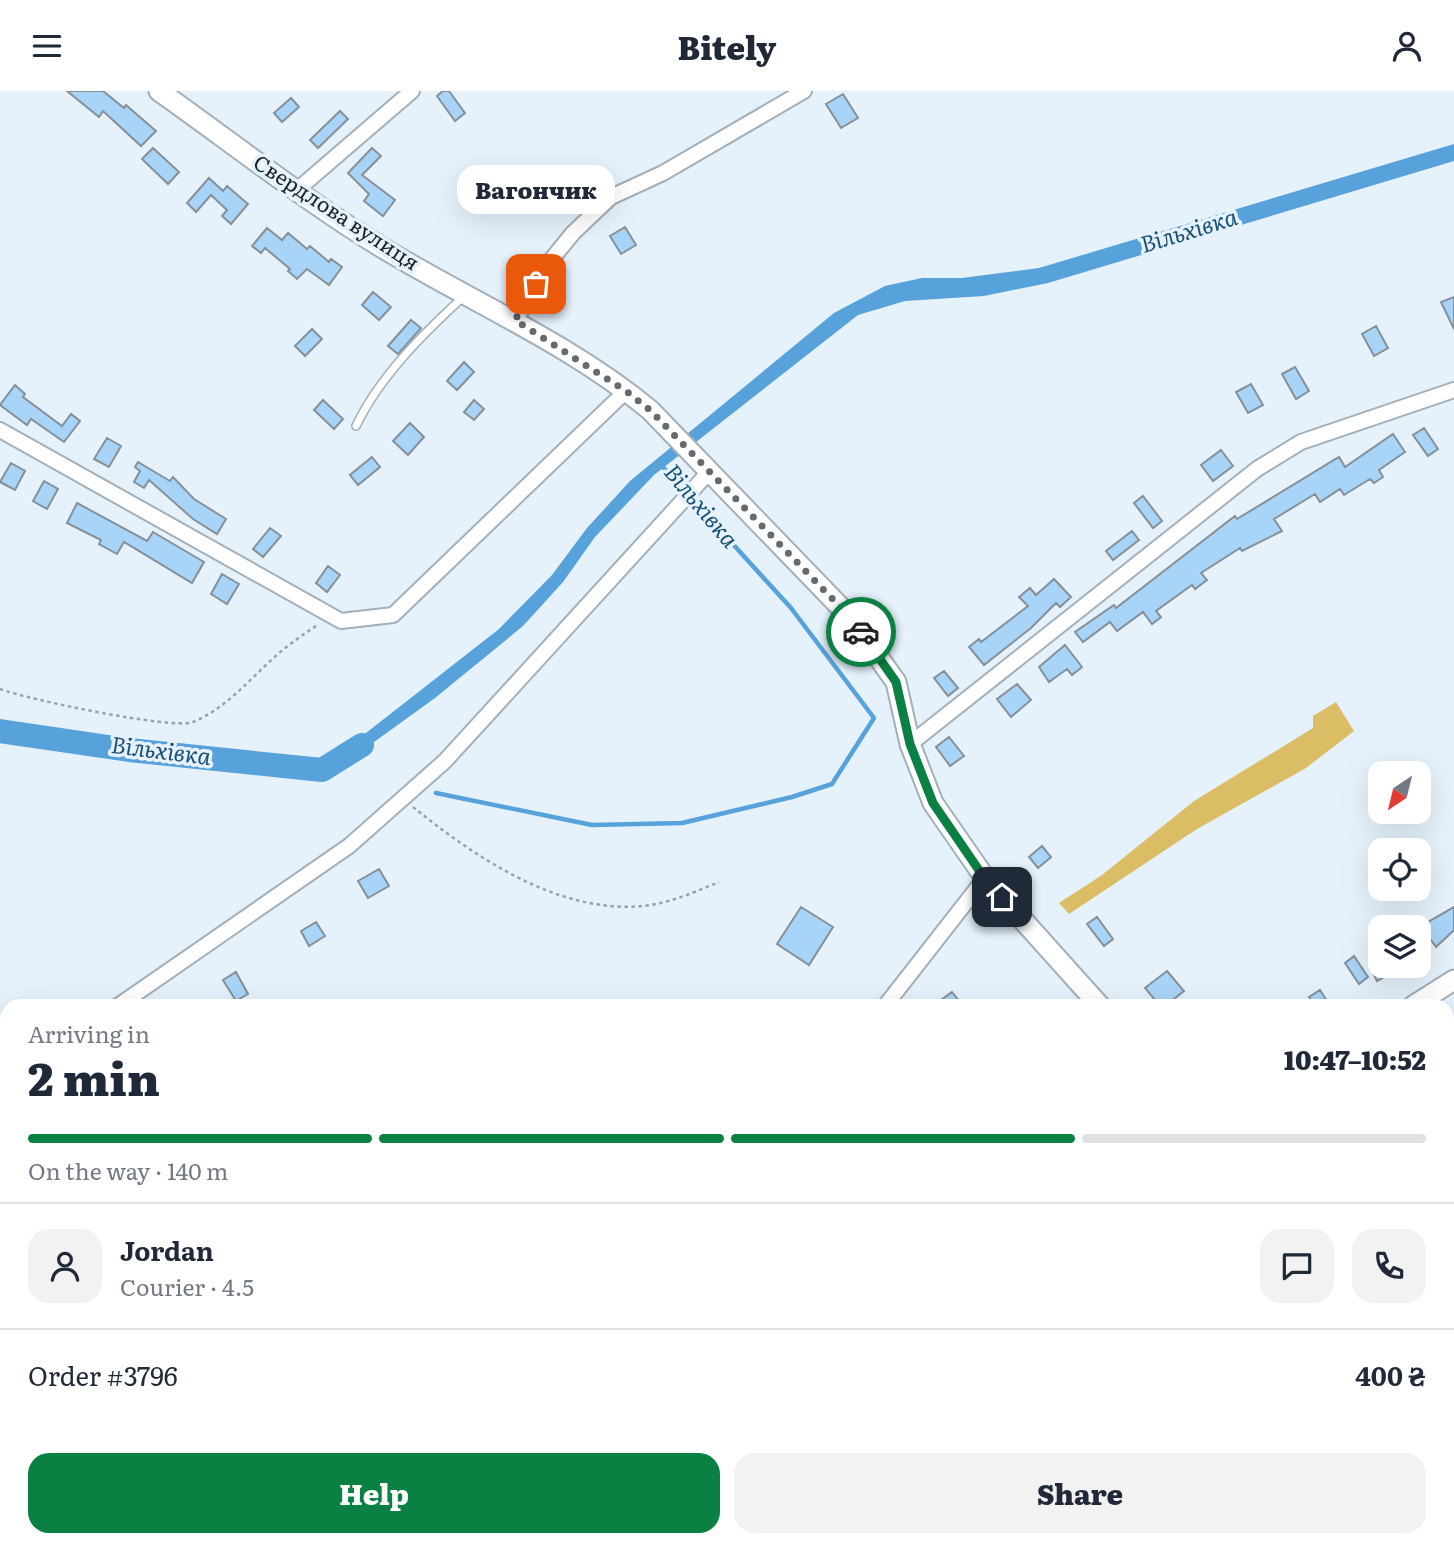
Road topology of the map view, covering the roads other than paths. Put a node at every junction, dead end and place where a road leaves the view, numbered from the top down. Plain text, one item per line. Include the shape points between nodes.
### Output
1 (159, 91) edge
2 (412, 91) edge
3 (804, 91) edge
4 (298, 190) junction
5 (466, 294) junction
6 (515, 320) junction
7 (1454, 390) edge
8 (626, 391) junction
9 (356, 426) dead end
10 (0, 430) edge
11 (702, 466) junction
12 (910, 744) junction
13 (985, 879) junction
14 (1454, 980) edge
15 (128, 999) edge
16 (891, 999) edge
17 (1094, 999) edge
18 (1424, 999) edge

1 - 4 street, Свердлова вулиця
2 - 4 street
3 - 6 street via 663,173 611,197 547,265
4 - 5 street, Свердлова вулиця via 386,250
5 - 6 street, Свердлова вулиця
5 - 9 lane via 370,398
6 - 8 street, Свердлова вулиця
7 - 12 street via 1301,442 1257,469
8 - 10 street via 393,615 341,621
8 - 11 street, Свердлова вулиця
11 - 12 street, Свердлова вулиця via 849,616 896,682
11 - 15 street via 445,761 349,846
12 - 13 street, Свердлова вулиця via 933,803
13 - 16 street
13 - 17 street, Свердлова вулиця
14 - 18 street

